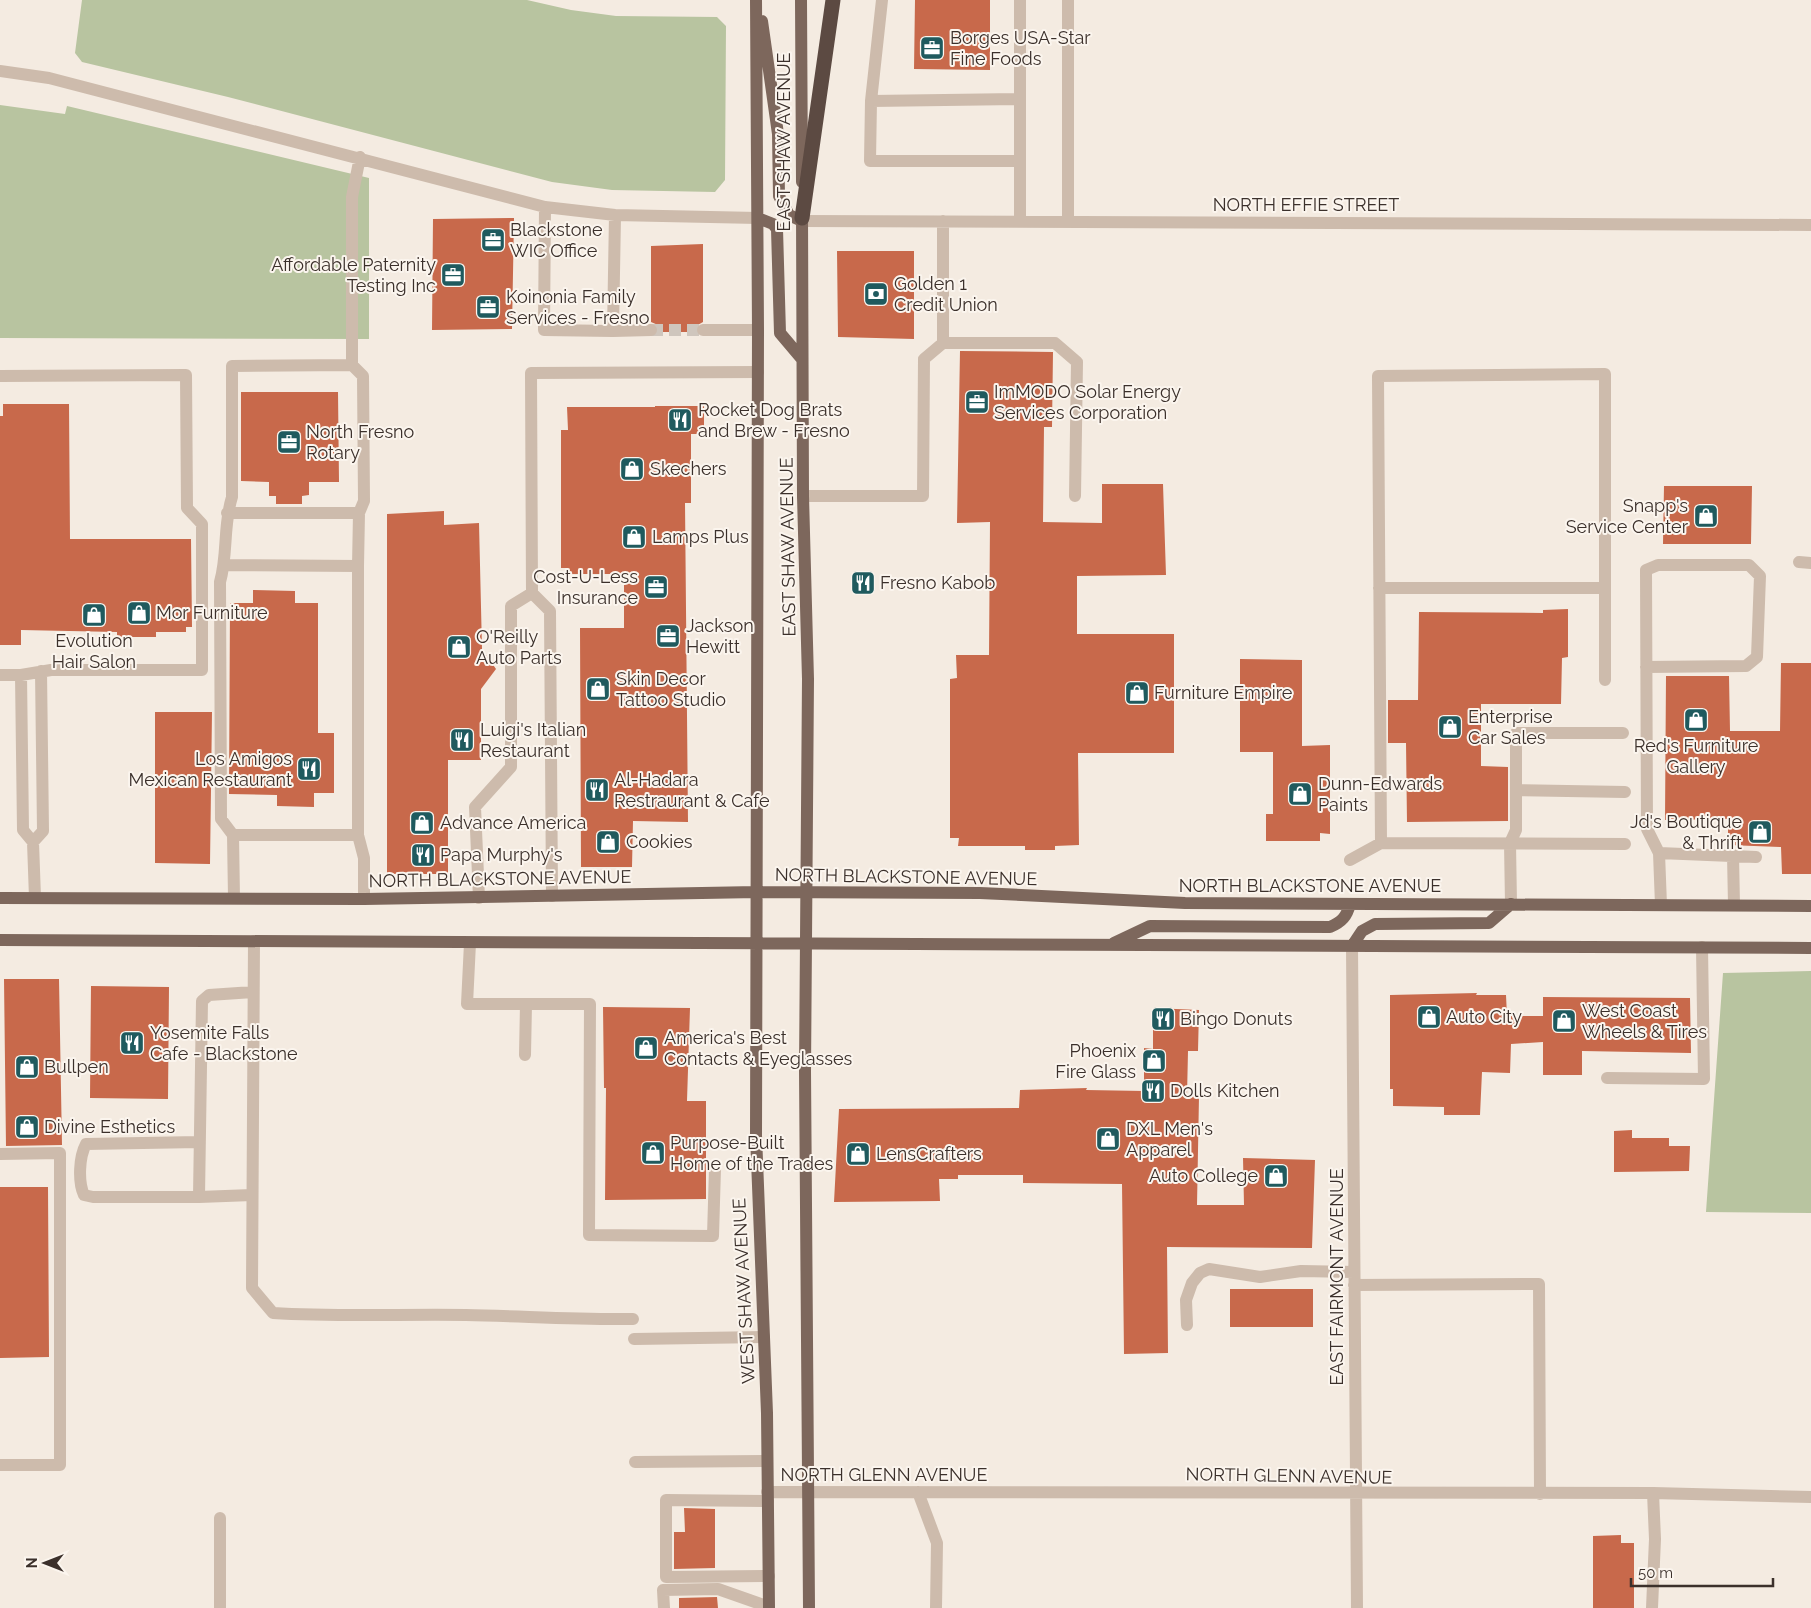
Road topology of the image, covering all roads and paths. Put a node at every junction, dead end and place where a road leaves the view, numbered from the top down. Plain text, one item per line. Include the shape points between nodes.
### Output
1 (756, 0) edge
2 (760, 0) edge
3 (801, 0) edge
4 (833, 0) edge
5 (882, 0) edge
6 (1020, 0) edge
7 (1068, 0) edge
8 (0, 71) edge
9 (1020, 99) junction
10 (871, 101) junction
11 (360, 157) junction
12 (1020, 161) junction
13 (546, 207) junction
14 (615, 216) junction
15 (758, 218) junction
16 (802, 220) junction
17 (943, 221) junction
18 (1068, 221) junction
19 (1020, 222) junction
20 (1811, 225) edge
21 (651, 330) tunnel mouth
22 (703, 330) tunnel mouth
23 (758, 330) junction
24 (613, 331) junction
25 (943, 343) junction
26 (802, 359) junction
27 (352, 365) junction
28 (758, 372) junction
29 (0, 376) edge
30 (803, 496) junction
31 (1076, 496) dead end
32 (227, 513) junction
33 (359, 513) junction
34 (224, 565) junction
35 (358, 566) junction
36 (1379, 588) junction
37 (1604, 588) junction
38 (532, 593) junction
39 (1646, 666) junction
40 (41, 671) junction
41 (0, 675) edge
42 (21, 675) junction
43 (1605, 680) dead end
44 (1624, 733) dead end
45 (1516, 790) junction
46 (1625, 792) dead end
47 (233, 835) junction
48 (358, 835) junction
49 (34, 842) junction
50 (1381, 843) junction
51 (1510, 843) junction
52 (1625, 844) dead end
53 (1658, 853) junction
54 (1733, 855) junction
55 (1756, 857) dead end
56 (1350, 860) dead end
57 (757, 892) junction
58 (805, 893) junction
59 (552, 896) junction
60 (0, 898) edge
61 (35, 898) junction
62 (234, 898) junction
63 (479, 898) junction
64 (364, 899) junction
65 (1350, 904) junction
66 (1511, 904) junction
67 (1661, 905) junction
68 (1734, 905) junction
69 (1811, 906) edge
70 (0, 940) edge
71 (254, 941) junction
72 (470, 943) junction
73 (756, 943) junction
74 (806, 944) junction
75 (1112, 944) junction
76 (1352, 946) junction
77 (1702, 947) junction
78 (1811, 948) edge
79 (253, 992) junction
80 (526, 1004) junction
81 (525, 1055) dead end
82 (1607, 1078) dead end
83 (199, 1142) junction
84 (0, 1154) edge
85 (715, 1168) dead end
86 (252, 1195) junction
87 (199, 1197) junction
88 (1354, 1279) junction
89 (633, 1319) dead end
90 (1187, 1325) dead end
91 (764, 1337) junction
92 (634, 1340) dead end
93 (767, 1461) junction
94 (635, 1462) dead end
95 (0, 1465) edge
96 (808, 1492) junction
97 (918, 1492) junction
98 (1356, 1494) junction
99 (1540, 1494) junction
100 (1653, 1494) junction
101 (768, 1497) junction
102 (1811, 1497) edge
103 (220, 1518) dead end
104 (769, 1576) junction
105 (769, 1607) edge
106 (220, 1608) edge
107 (664, 1608) edge
108 (809, 1608) edge
109 (936, 1608) edge
110 (1357, 1608) edge
111 (1652, 1608) edge

1 - 15 main road, EAST SHAW AVENUE
2 - 16 main road via 778,134 779,196 791,217
3 - 16 main road, EAST SHAW AVENUE
4 - 16 highway
5 - 10 street
6 - 9 street
7 - 18 street
8 - 11 street via 49,78
9 - 10 street
9 - 12 street
10 - 12 street via 870,161
11 - 13 street
11 - 27 street via 352,197
12 - 19 street
13 - 14 street
13 - 24 street via 544,330
14 - 15 street
14 - 24 street
15 - 23 main road, EAST SHAW AVENUE
15 - 26 main road via 777,229 780,333
16 - 17 street, NORTH EFFIE STREET
16 - 26 main road, EAST SHAW AVENUE
17 - 19 street, NORTH EFFIE STREET
17 - 25 street
18 - 19 street, NORTH EFFIE STREET
18 - 20 street, NORTH EFFIE STREET
21 - 24 street
22 - 23 street
23 - 28 main road, EAST SHAW AVENUE
25 - 30 street via 924,358 924,496
25 - 31 street via 1055,343 1077,362
26 - 30 main road, EAST SHAW AVENUE
27 - 32 street via 232,366 232,497
27 - 33 street via 363,376 364,501
28 - 38 street via 531,373
28 - 57 main road, EAST SHAW AVENUE
29 - 40 street via 186,375 187,508 202,524 202,670
30 - 58 main road, EAST SHAW AVENUE via 808,679
32 - 33 street
32 - 34 street
33 - 35 street
34 - 35 street
34 - 47 street via 220,582 221,818
35 - 48 street
36 - 37 street
36 - 37 street via 1378,376 1604,374
36 - 50 street
37 - 43 street
38 - 59 street via 550,611
38 - 63 street via 511,606 511,767 475,807
39 - 39 street via 1646,570 1658,565 1749,565 1760,576 1757,657 1752,662 1746,666
39 - 53 street via 1647,829
40 - 42 street
40 - 49 street via 43,831
41 - 42 street
42 - 49 street via 23,830
44 - 45 street via 1516,733
45 - 46 street
45 - 51 street via 1516,830
47 - 48 street
47 - 62 street
48 - 64 street via 364,858
49 - 61 street
50 - 51 street
50 - 56 street
51 - 52 street
51 - 66 street
53 - 54 street
53 - 67 street
54 - 55 street
54 - 68 street
57 - 58 main road, NORTH BLACKSTONE AVENUE
57 - 59 main road, NORTH BLACKSTONE AVENUE
57 - 73 main road, EAST SHAW AVENUE
58 - 65 main road, NORTH BLACKSTONE AVENUE via 980,893 1184,903
58 - 74 main road, EAST SHAW AVENUE
59 - 63 main road, NORTH BLACKSTONE AVENUE
60 - 61 main road, NORTH BLACKSTONE AVENUE
61 - 62 main road, NORTH BLACKSTONE AVENUE
62 - 64 main road, NORTH BLACKSTONE AVENUE
63 - 64 main road, NORTH BLACKSTONE AVENUE
65 - 66 main road, NORTH BLACKSTONE AVENUE
65 - 75 main road via 1341,922 1330,926 1150,926
66 - 67 main road, NORTH BLACKSTONE AVENUE
66 - 76 main road via 1488,923 1375,924 1362,931
67 - 68 main road, NORTH BLACKSTONE AVENUE
68 - 69 main road, NORTH BLACKSTONE AVENUE
70 - 71 main road
71 - 72 main road
71 - 79 street
72 - 73 main road
72 - 80 street via 467,1004
73 - 74 main road
73 - 91 main road, WEST SHAW AVENUE via 756,1184
74 - 75 main road
74 - 96 main road
75 - 76 main road
76 - 77 main road
76 - 88 street, EAST FAIRMONT AVENUE
77 - 78 main road
77 - 82 street via 1704,1079
79 - 83 street via 209,995 202,1001
79 - 86 street
80 - 81 street
80 - 85 street via 590,1004 589,1235 713,1236
83 - 87 street
83 - 87 street via 86,1144 82,1151 81,1188 84,1195 93,1197
84 - 95 street via 60,1153 60,1465
86 - 87 street
86 - 89 street via 252,1288 273,1312
88 - 90 street via 1316,1271 1260,1277 1209,1269 1200,1273 1192,1283 1186,1300
88 - 98 street, EAST FAIRMONT AVENUE
88 - 99 street via 1539,1284
91 - 92 street
91 - 93 main road, WEST SHAW AVENUE
93 - 94 street
93 - 101 main road, WEST SHAW AVENUE
96 - 97 street, NORTH GLENN AVENUE
96 - 101 street, NORTH GLENN AVENUE
96 - 108 main road
97 - 98 street, NORTH GLENN AVENUE
97 - 109 street via 937,1542
98 - 99 street, NORTH GLENN AVENUE
98 - 110 street, EAST FAIRMONT AVENUE
99 - 100 street, NORTH GLENN AVENUE
100 - 102 street, NORTH GLENN AVENUE
100 - 111 street
101 - 104 main road, WEST SHAW AVENUE
101 - 104 street, NORTH GLENN AVENUE via 666,1500 666,1577
103 - 106 street
104 - 105 main road, WEST SHAW AVENUE
105 - 107 street via 726,1591 709,1589 663,1590

